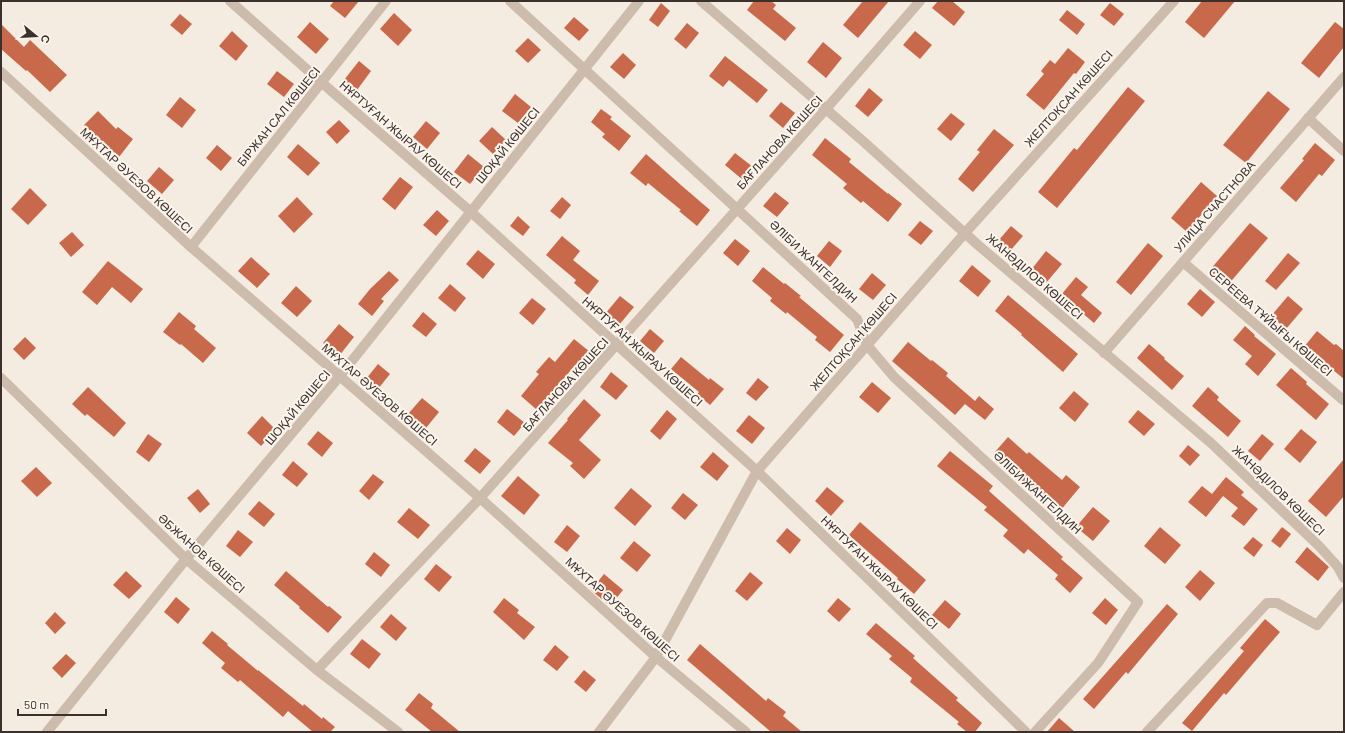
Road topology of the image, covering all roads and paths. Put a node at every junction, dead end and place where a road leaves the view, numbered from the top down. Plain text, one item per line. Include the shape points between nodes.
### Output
1 (230, 1) edge
2 (386, 1) edge
3 (510, 1) edge
4 (639, 1) edge
5 (701, 1) edge
6 (920, 1) edge
7 (1174, 1) edge
8 (584, 69) junction
9 (1, 72) edge
10 (1344, 77) edge
11 (321, 82) junction
12 (826, 109) junction
13 (1308, 118) junction
14 (1344, 151) edge
15 (738, 208) junction
16 (471, 212) junction
17 (965, 233) junction
18 (191, 247) junction
19 (1183, 262) junction
20 (867, 344) junction
21 (617, 346) junction
22 (1104, 353) junction
23 (339, 377) junction
24 (1, 378) edge
25 (1343, 400) dead end
26 (757, 471) junction
27 (480, 498) junction
28 (186, 559) junction
29 (1344, 578) edge
30 (1344, 592) edge
31 (656, 657) junction
32 (317, 670) junction
33 (47, 732) edge
34 (398, 732) edge
35 (599, 732) edge
36 (746, 732) edge
37 (1026, 732) edge
38 (1035, 732) edge
39 (1148, 732) edge

1 - 11 street, НҰРТУҒАН ЖЫРАУ КӨШЕСІ
2 - 11 street, БІРЖАН САЛ КӨШЕСІ
3 - 8 street, ӘЛІБИ ЖАНГЕЛДИН
4 - 8 street, ШОҚАЙ КӨШЕСІ
5 - 12 street, ЖАНӘДІЛОВ КӨШЕСІ
6 - 12 street, БАҒЛАНОВА КӨШЕСІ
7 - 17 street, ЖЕЛТОҚСАН КӨШЕСІ
8 - 15 street, ӘЛІБИ ЖАНГЕЛДИН
8 - 16 street, ШОҚАЙ КӨШЕСІ
9 - 18 street, МҰХТАР ӘУЕЗОВ КӨШЕСІ
10 - 13 street, УЛИЦА СЧАСТНОВА
11 - 16 street, НҰРТУҒАН ЖЫРАУ КӨШЕСІ
11 - 18 street, БІРЖАН САЛ КӨШЕСІ
12 - 15 street, БАҒЛАНОВА КӨШЕСІ
12 - 17 street, ЖАНӘДІЛОВ КӨШЕСІ
13 - 14 street
13 - 19 street, УЛИЦА СЧАСТНОВА
15 - 20 street, ӘЛІБИ ЖАНГЕЛДИН via 857,319
15 - 21 street, БАҒЛАНОВА КӨШЕСІ
16 - 21 street, НҰРТУҒАН ЖЫРАУ КӨШЕСІ
16 - 23 street, ШОҚАЙ КӨШЕСІ
17 - 20 street, ЖЕЛТОҚСАН КӨШЕСІ
17 - 22 street, ЖАНӘДІЛОВ КӨШЕСІ
18 - 23 street, МҰХТАР ӘУЕЗОВ КӨШЕСІ
19 - 22 street, УЛИЦА СЧАСТНОВА
19 - 25 street, СЕРЕЕВА ТҰЙЫҒЫ КӨШЕСІ
20 - 26 street, ЖЕЛТОҚСАН КӨШЕСІ
20 - 38 street, ӘЛІБИ ЖАНГЕЛДИН via 894,377 1138,602 1098,662
21 - 26 street, НҰРТУҒАН ЖЫРАУ КӨШЕСІ
21 - 27 street, БАҒЛАНОВА КӨШЕСІ
22 - 29 street, ЖАНӘДІЛОВ КӨШЕСІ via 1211,443 1319,546 1338,567
23 - 27 street, МҰХТАР ӘУЕЗОВ КӨШЕСІ
23 - 28 street, ШОҚАЙ КӨШЕСІ
24 - 28 street, ӘБЖАНОВ КӨШЕСІ
26 - 31 street, ЖЕЛТОҚСАН КӨШЕСІ
26 - 37 street, НҰРТУҒАН ЖЫРАУ КӨШЕСІ
27 - 31 street, МҰХТАР ӘУЕЗОВ КӨШЕСІ
27 - 32 street, БАҒЛАНОВА КӨШЕСІ
28 - 32 street, ӘБЖАНОВ КӨШЕСІ
28 - 33 street, ШОҚАЙ КӨШЕСІ
30 - 39 street via 1317,625 1277,603 1267,603
31 - 35 street, ЖЕЛТОҚСАН КӨШЕСІ
31 - 36 street, МҰХТАР ӘУЕЗОВ КӨШЕСІ
32 - 34 street, ӘБЖАНОВ КӨШЕСІ

